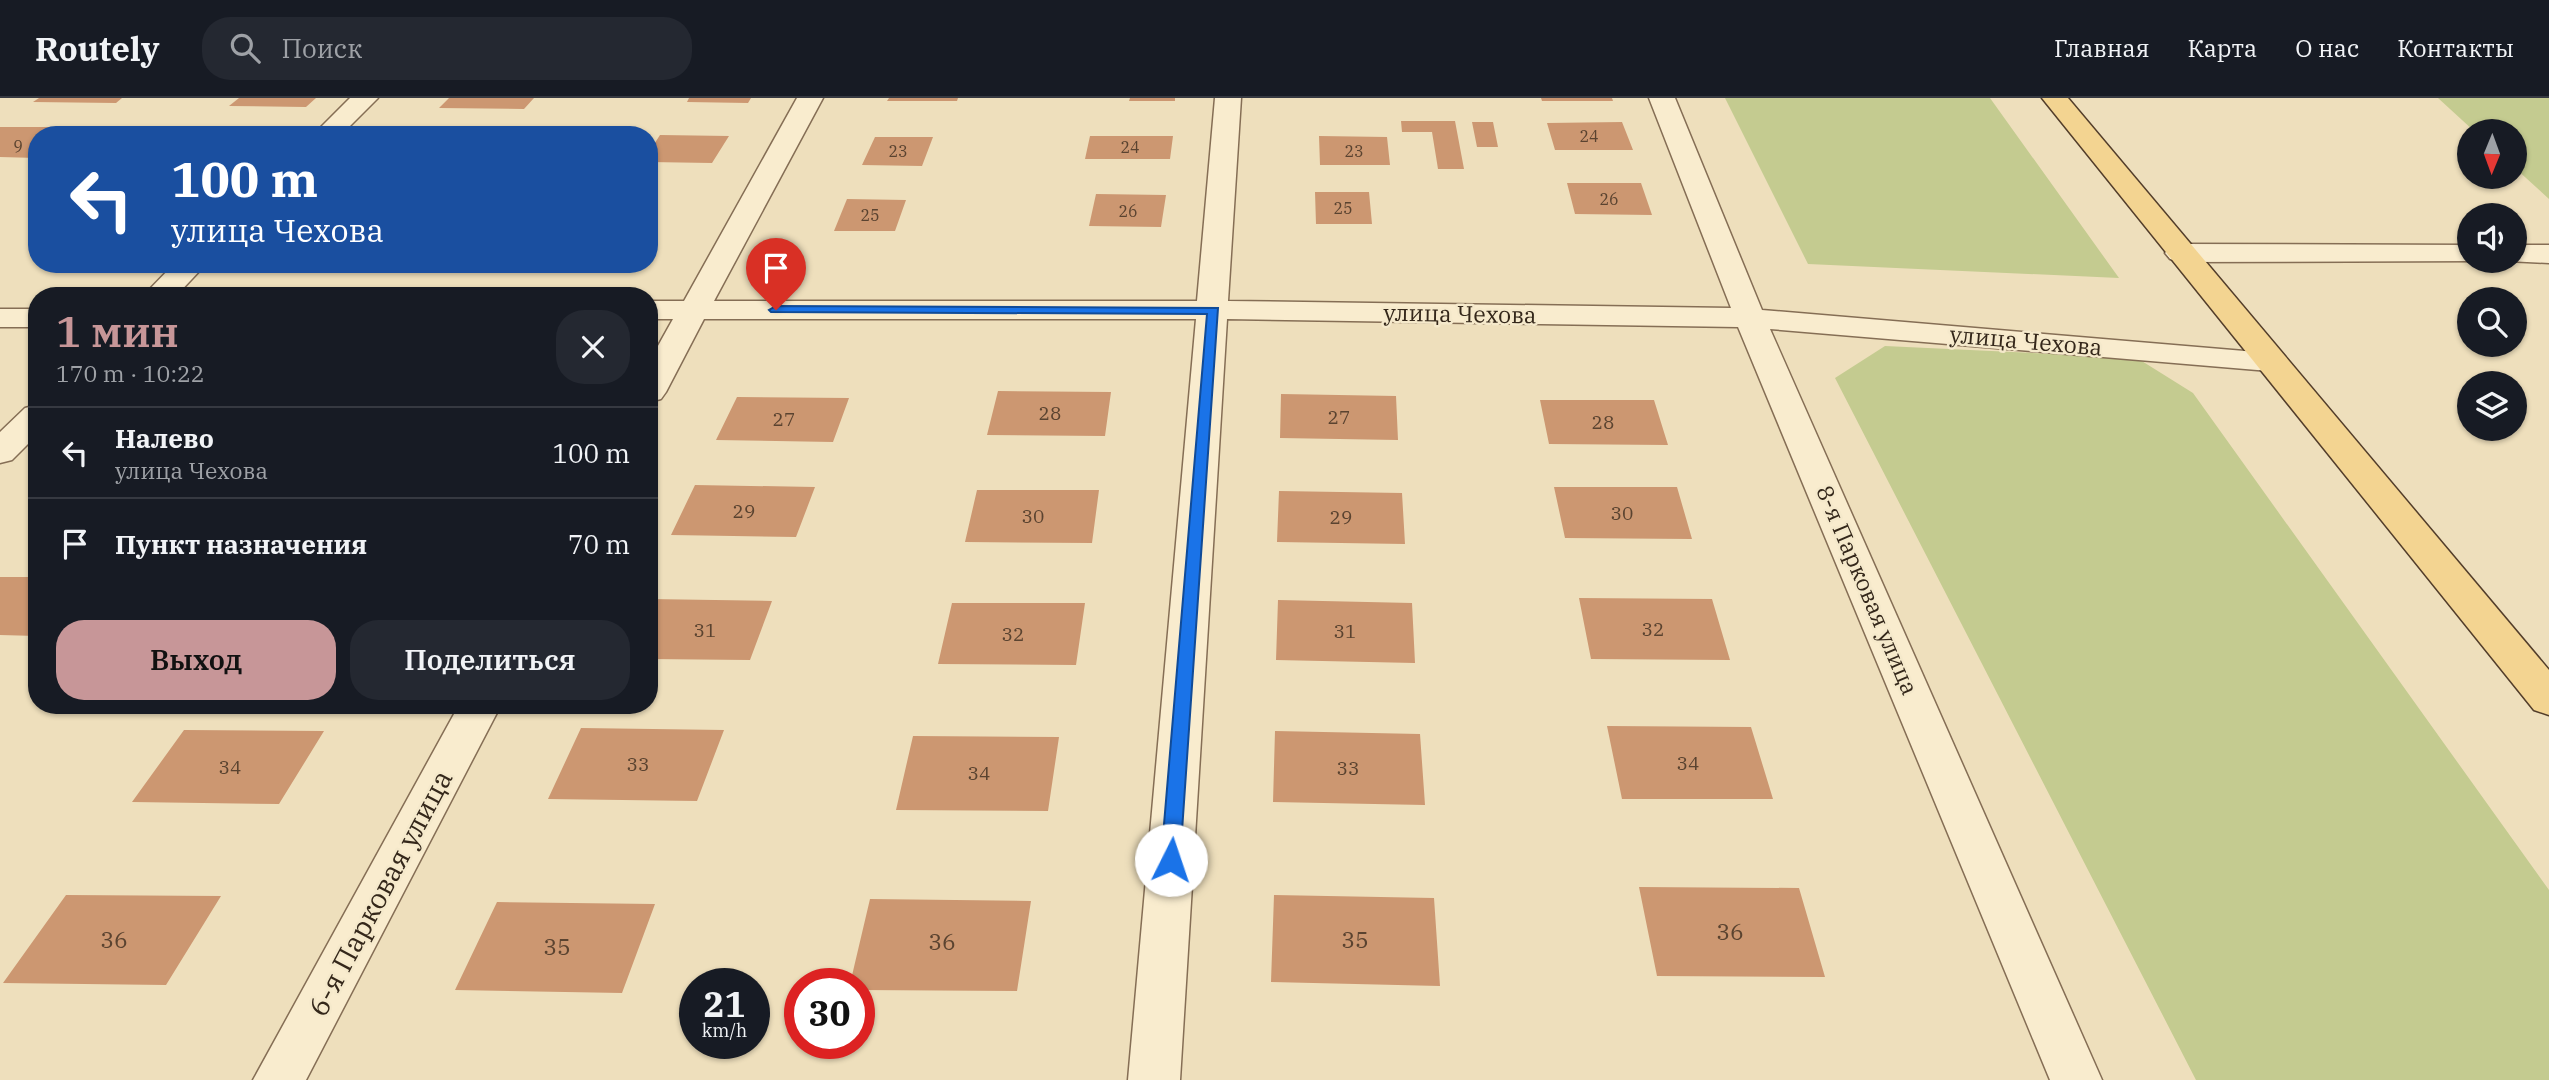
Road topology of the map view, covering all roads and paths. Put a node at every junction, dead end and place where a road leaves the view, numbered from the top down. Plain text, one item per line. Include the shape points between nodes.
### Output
1 (365, 98) edge
2 (810, 98) edge
3 (1228, 98) edge
4 (1662, 98) edge
5 (2055, 98) edge
6 (335, 126) edge
7 (2180, 253) junction
8 (2457, 254) edge
9 (2527, 254) edge
10 (2549, 254) edge
11 (182, 273) edge
12 (167, 287) edge
13 (694, 309) junction
14 (658, 310) edge
15 (1213, 310) junction
16 (0, 318) edge
17 (28, 318) edge
18 (1750, 318) junction
19 (2269, 361) junction
20 (658, 375) edge
21 (28, 424) edge
22 (0, 452) edge
23 (2549, 699) edge
24 (476, 714) edge
25 (279, 1080) edge
26 (1154, 1080) edge
27 (2076, 1080) edge

1 - 6 street
2 - 13 street
3 - 15 street
4 - 18 street, 8-я Парковая улица
5 - 7 main road
7 - 8 street
7 - 19 main road
9 - 10 street
11 - 12 street
13 - 14 street, улица Чехова
13 - 15 street, улица Чехова
13 - 20 street
15 - 18 street, улица Чехова
15 - 26 street
16 - 17 street
18 - 19 street, улица Чехова
18 - 27 street, 8-я Парковая улица
19 - 23 main road
21 - 22 street
24 - 25 street, 6-я Парковая улица

